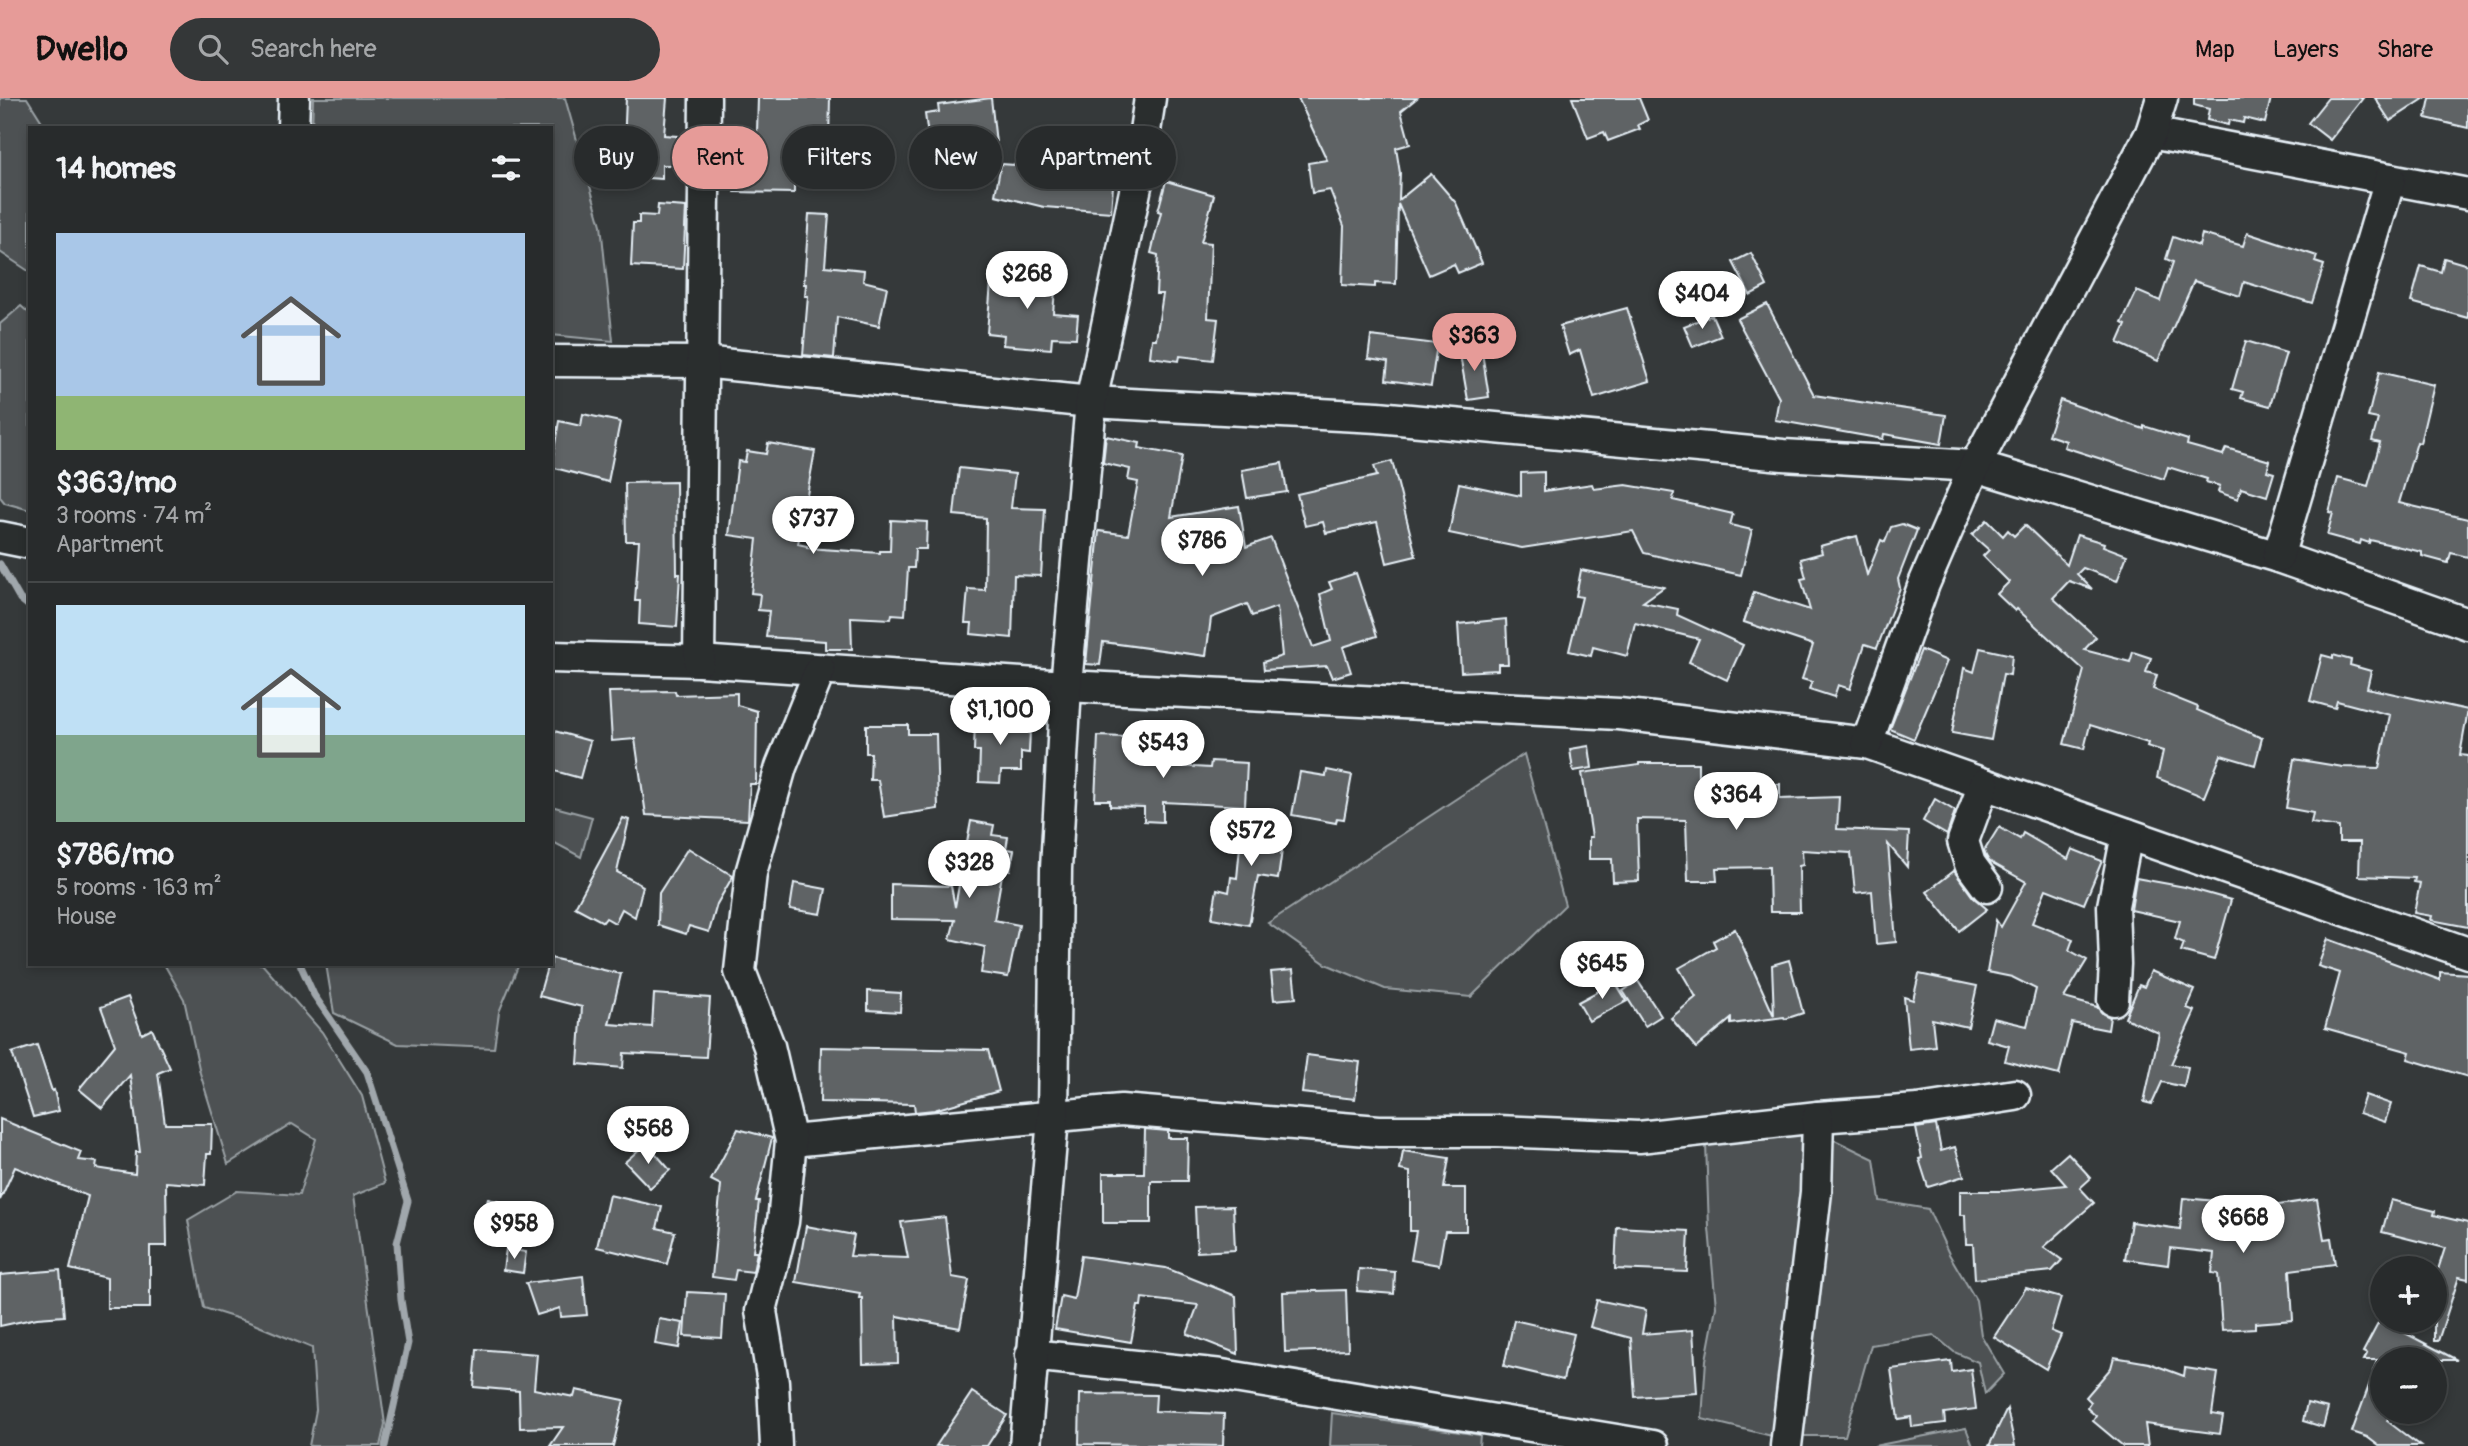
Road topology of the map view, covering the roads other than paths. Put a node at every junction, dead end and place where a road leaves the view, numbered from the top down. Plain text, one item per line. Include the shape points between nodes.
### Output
1 (294, 98) edge
2 (705, 98) edge
3 (1150, 98) edge
4 (2162, 98) edge
5 (293, 126) edge
6 (2151, 133) junction
7 (2390, 179) junction
8 (2468, 194) edge
9 (553, 361) edge
10 (702, 362) junction
11 (1091, 402) junction
12 (1975, 466) junction
13 (0, 537) edge
14 (28, 542) edge
15 (2278, 556) junction
16 (2468, 624) edge
17 (553, 657) edge
18 (699, 661) junction
19 (820, 670) junction
20 (1066, 686) junction
21 (1867, 743) junction
22 (1984, 784) junction
23 (2127, 834) junction
24 (1987, 887) dead end
25 (2468, 953) edge
26 (2113, 1000) dead end
27 (2015, 1096) dead end
28 (1818, 1117) junction
29 (1053, 1118) junction
30 (790, 1142) junction
31 (1031, 1355) junction
32 (776, 1446) edge
33 (1025, 1446) edge
34 (1653, 1446) edge
35 (1786, 1446) edge

1 - 5 street
2 - 10 street
3 - 11 street
4 - 6 street
6 - 7 street
6 - 12 street
7 - 8 street
7 - 15 street
9 - 10 street
10 - 11 street
10 - 18 street
11 - 12 street via 1378,418 1783,455
11 - 20 street
12 - 15 street
12 - 21 street via 1924,584
13 - 14 street
15 - 16 street
17 - 18 street
18 - 19 street
19 - 20 street
19 - 30 street via 781,767 751,873 740,971 769,1046
20 - 21 street via 1619,714
20 - 29 street via 1056,869
21 - 22 street
22 - 23 street
22 - 24 street via 1964,841 1970,864
23 - 25 street
23 - 26 street via 2113,906
27 - 28 street via 1918,1110
28 - 29 street via 1639,1138 1379,1131 1121,1110
28 - 35 street via 1816,1192
29 - 30 street
29 - 31 street
30 - 32 street via 783,1223 761,1311 773,1382
31 - 33 street
31 - 34 street via 1222,1375

